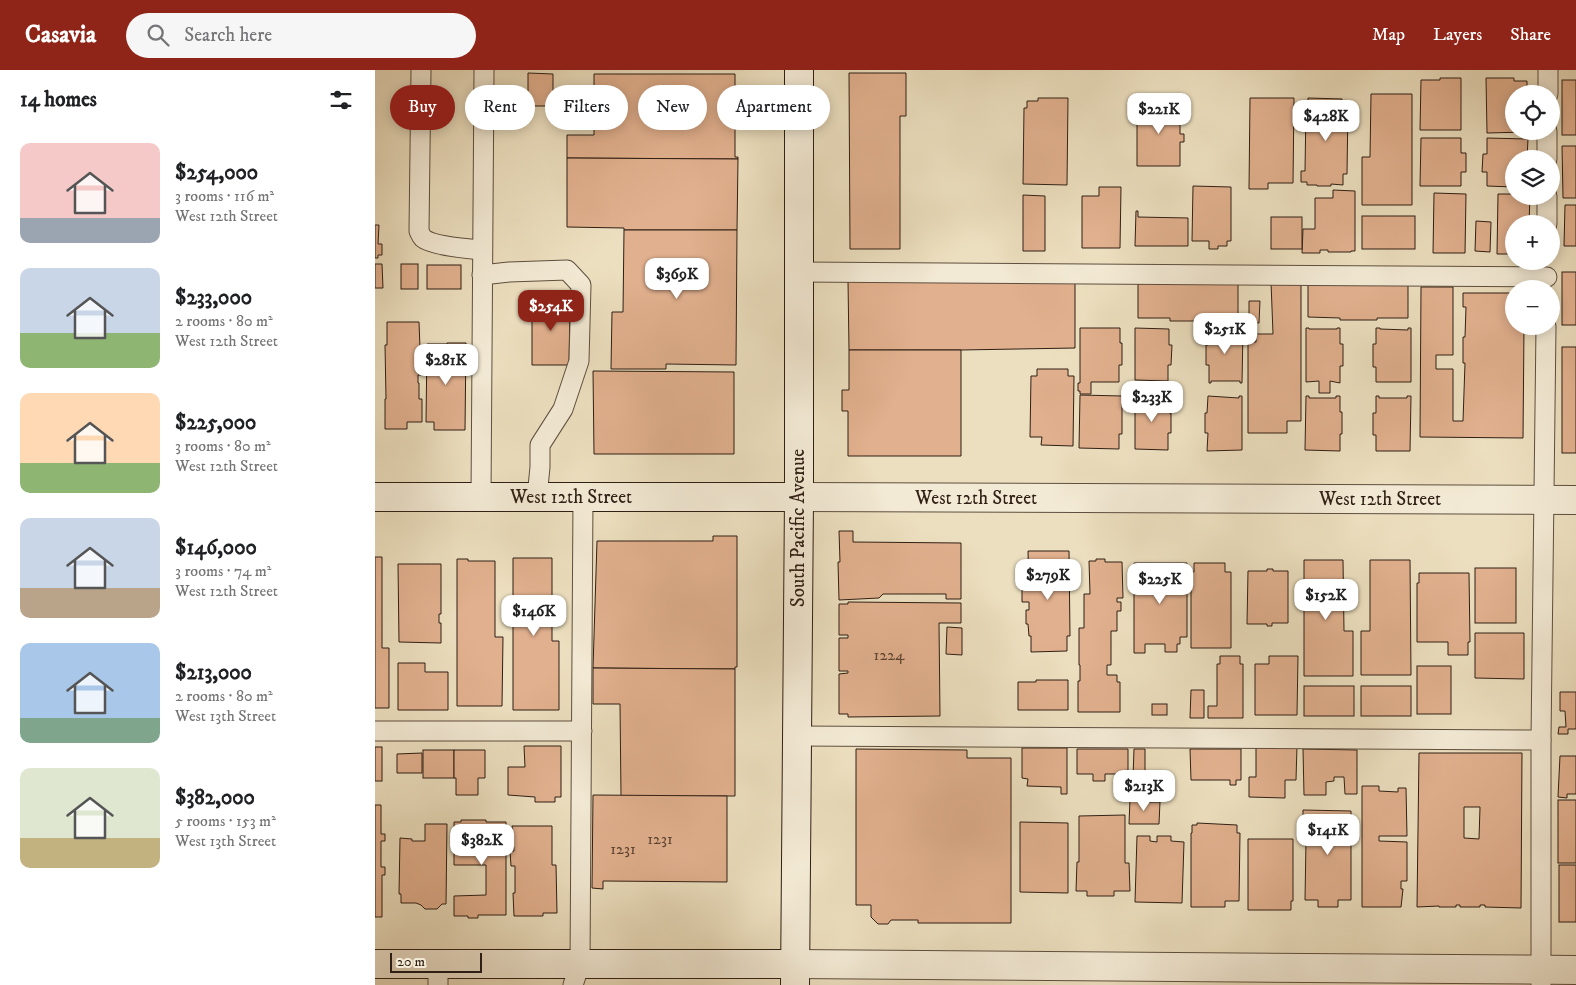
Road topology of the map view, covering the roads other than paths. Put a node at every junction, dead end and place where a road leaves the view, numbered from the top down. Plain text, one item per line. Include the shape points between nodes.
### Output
1 (421, 70) edge
2 (484, 70) edge
3 (799, 70) edge
4 (1548, 70) edge
5 (1547, 85) edge
6 (482, 250) junction
7 (799, 272) junction
8 (482, 275) junction
9 (1547, 276) edge
10 (1546, 335) edge
11 (375, 497) edge
12 (481, 497) junction
13 (537, 497) junction
14 (583, 497) junction
15 (799, 497) junction
16 (1545, 500) junction
17 (1576, 500) edge
18 (375, 731) edge
19 (582, 731) junction
20 (797, 736) junction
21 (1541, 740) junction
22 (375, 964) edge
23 (1576, 970) edge
24 (438, 975) edge
25 (577, 975) edge
26 (795, 975) edge
27 (1541, 978) edge

1 - 6 lane via 419,231 431,242
2 - 6 lane
3 - 7 street, South Pacific Avenue
4 - 5 lane
6 - 8 lane
7 - 9 lane
7 - 15 street, South Pacific Avenue
8 - 12 lane
8 - 13 lane via 567,270 581,285 579,362 563,409 539,445
10 - 16 lane
11 - 12 street, West 12th Street
12 - 13 street, West 12th Street
13 - 14 street, West 12th Street
14 - 15 street, West 12th Street
14 - 19 lane
15 - 16 street, West 12th Street
15 - 20 street, South Pacific Avenue
16 - 17 street, West 12th Street
16 - 21 lane
18 - 19 lane
19 - 25 lane
20 - 21 lane
20 - 26 street, South Pacific Avenue
21 - 27 lane
22 - 24 street
23 - 27 street
24 - 25 street
25 - 26 street
26 - 27 street

